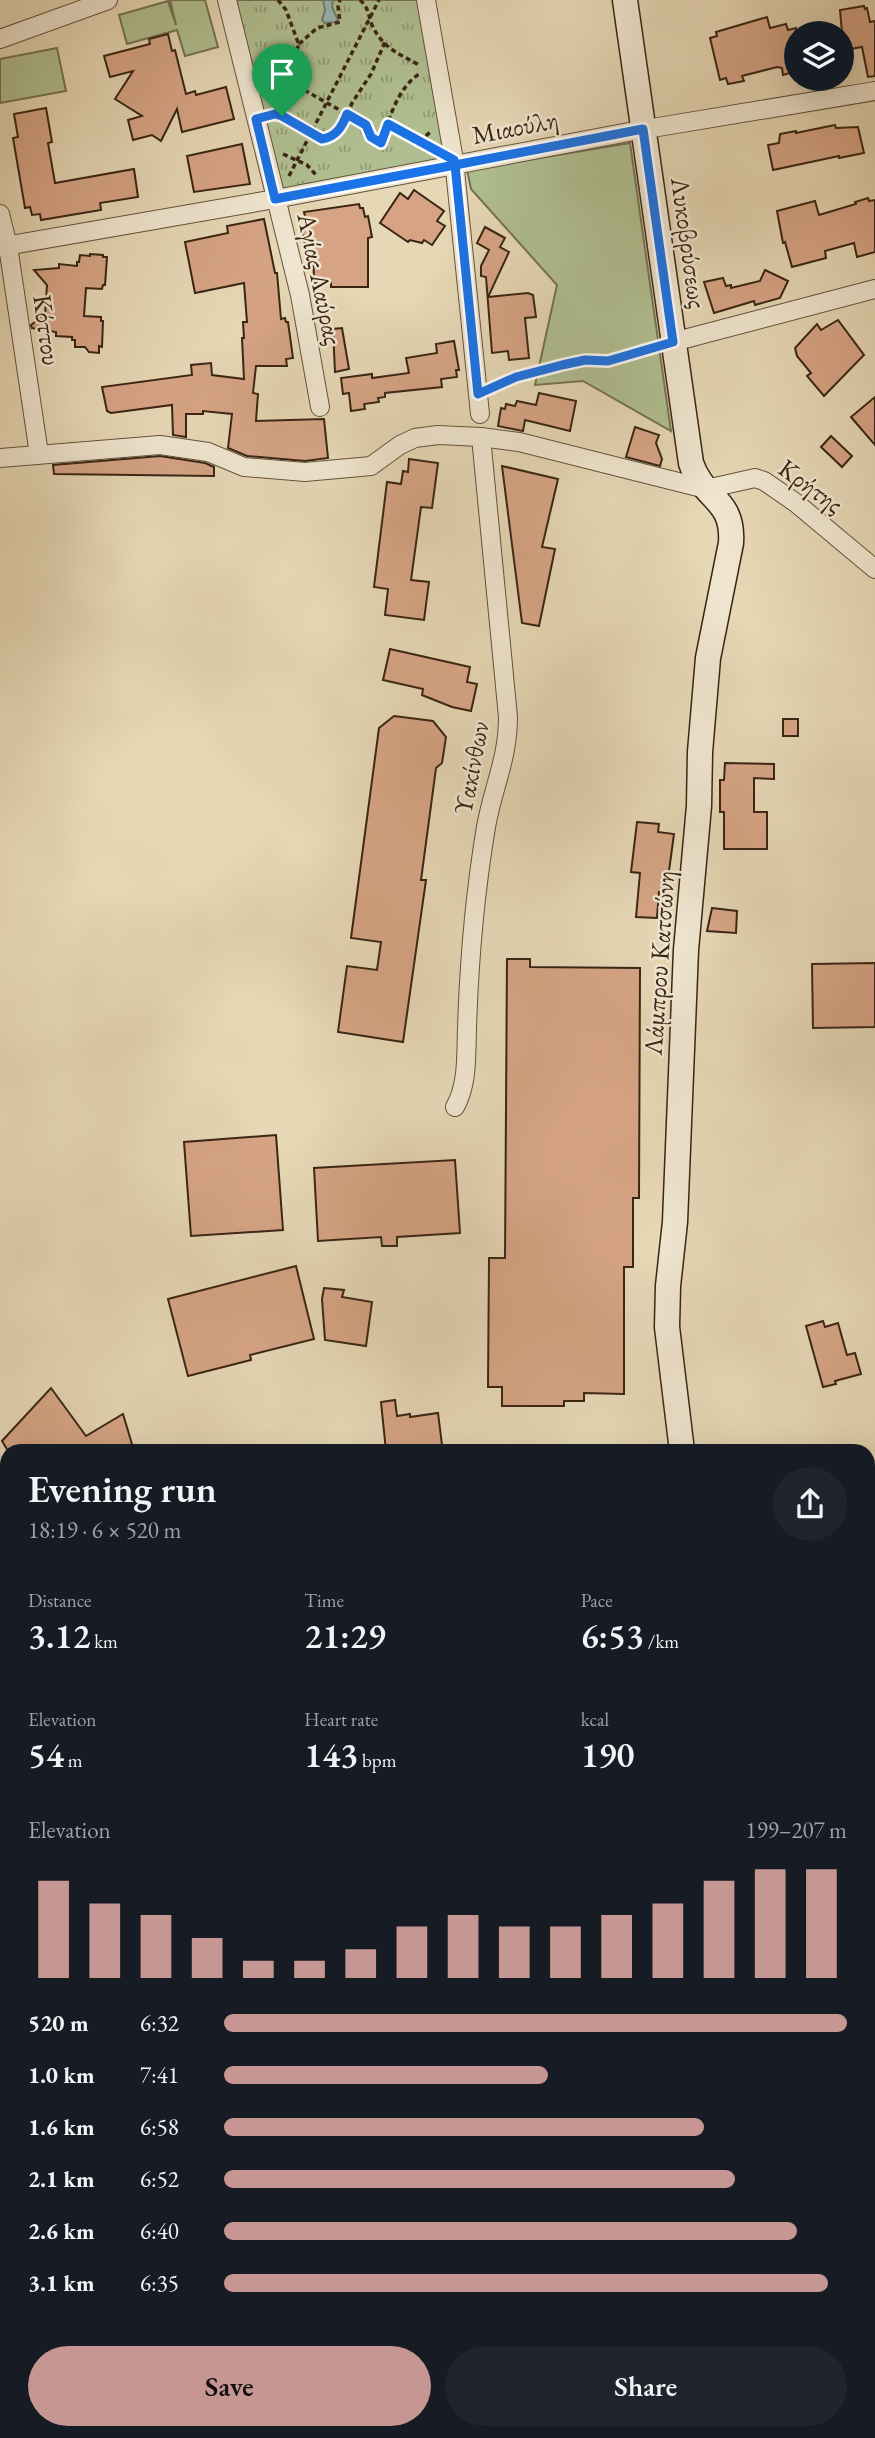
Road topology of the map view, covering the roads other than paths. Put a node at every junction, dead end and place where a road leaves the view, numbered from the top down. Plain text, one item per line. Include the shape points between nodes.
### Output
1 (108, 0) edge
2 (227, 0) edge
3 (426, 0) edge
4 (625, 0) edge
5 (0, 39) edge
6 (875, 91) edge
7 (643, 129) junction
8 (454, 163) junction
9 (275, 199) junction
10 (0, 214) edge
11 (4, 247) edge
12 (875, 289) edge
13 (673, 342) junction
14 (320, 407) dead end
15 (480, 414) dead end
16 (481, 437) junction
17 (39, 454) junction
18 (0, 458) edge
19 (706, 489) junction
20 (875, 569) edge
21 (455, 1107) dead end
22 (681, 1444) edge

1 - 5 street
2 - 9 street, Αγίας Λαύρας
3 - 8 street
4 - 7 street, Λυκοβρύσεως
6 - 7 street, Μιαούλη
7 - 8 street, Μιαούλη
7 - 13 street, Λυκοβρύσεως
8 - 9 street, Μιαούλη
8 - 15 street
9 - 11 street, Μιαούλη
9 - 14 street, Αγίας Λαύρας via 300,295
10 - 11 street, Κόττου
11 - 17 street, Κόττου
12 - 13 street
13 - 19 street, Λυκοβρύσεως via 691,463 695,477
16 - 17 street via 415,438 371,466 305,472 244,467 208,452 160,445
16 - 19 street via 519,442
16 - 21 street, Υακίνθων via 508,742 489,809 480,864 465,1072
17 - 18 street
19 - 20 street, Κρήτης via 755,478 764,481
19 - 22 street, Λάμπρου Κατσώνη via 727,512 732,535 708,658 686,950 667,1327

